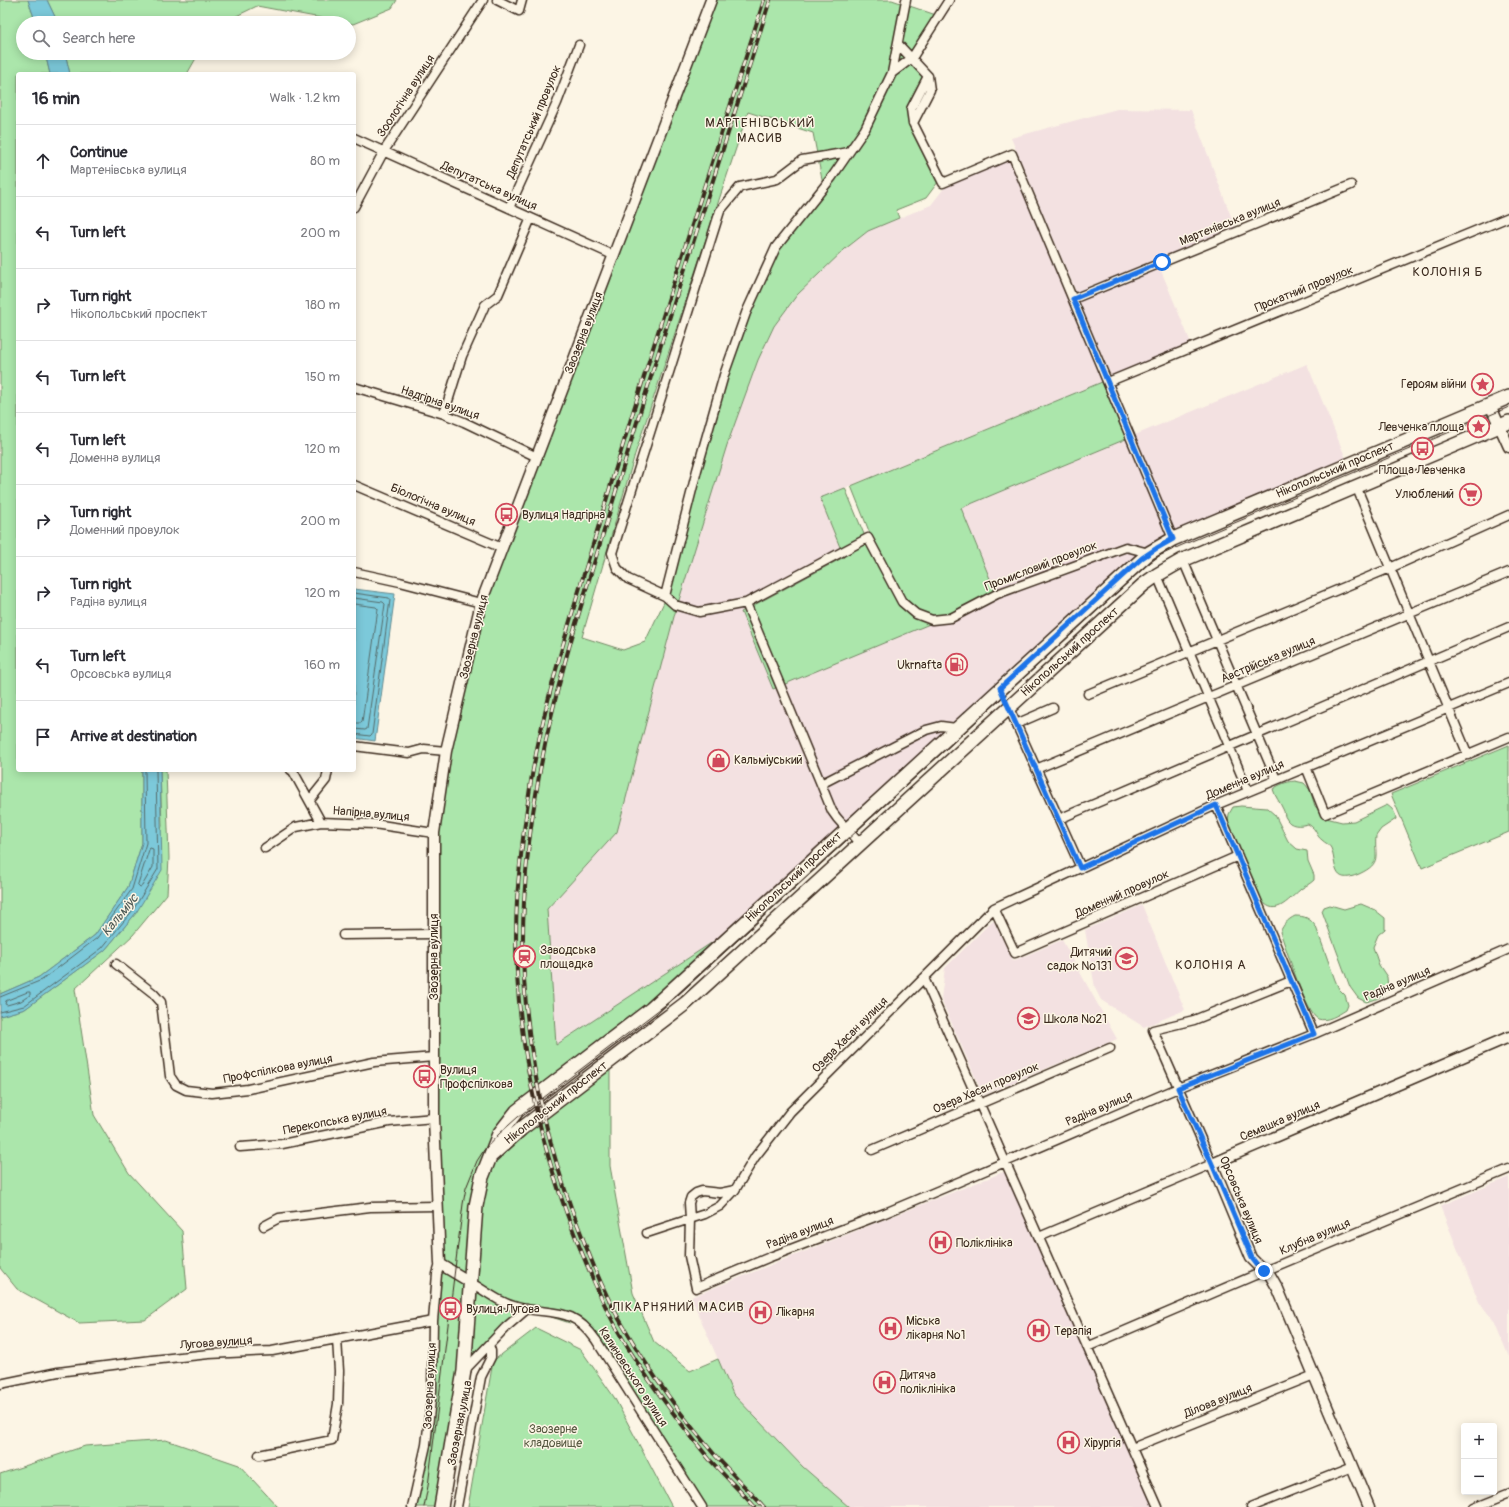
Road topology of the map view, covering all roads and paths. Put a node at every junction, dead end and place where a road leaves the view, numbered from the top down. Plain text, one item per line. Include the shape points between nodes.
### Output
1 (483, 0) edge
2 (497, 0) edge
3 (522, 0) edge
4 (711, 0) edge
5 (906, 0) edge
6 (949, 0) edge
7 (898, 44) junction
8 (579, 45) dead end
9 (912, 58) junction
10 (892, 73) junction
11 (356, 139) edge
12 (384, 151) junction
13 (849, 152) junction
14 (1351, 185) dead end
15 (356, 203) edge
16 (509, 208) junction
17 (1509, 217) edge
18 (531, 218) junction
19 (613, 255) junction
20 (1073, 299) junction
21 (1108, 382) junction
22 (356, 388) edge
23 (1509, 397) edge
24 (1490, 405) junction
25 (444, 414) junction
26 (1504, 424) edge
27 (1509, 447) edge
28 (537, 457) junction
29 (356, 486) edge
30 (1356, 486) junction
31 (1509, 515) edge
32 (1173, 539) junction
33 (502, 548) junction
34 (1149, 553) junction
35 (1183, 560) junction
36 (1390, 568) junction
37 (356, 572) edge
38 (1509, 572) edge
39 (1157, 575) junction
40 (665, 596) junction
41 (481, 603) junction
42 (746, 603) junction
43 (1409, 614) junction
44 (1509, 627) edge
45 (1218, 641) junction
46 (1190, 652) junction
47 (1429, 662) junction
48 (1509, 683) edge
49 (1236, 686) junction
50 (1000, 688) junction
51 (1088, 694) dead end
52 (1209, 697) junction
53 (1009, 708) junction
54 (1053, 708) dead end
55 (1448, 708) junction
56 (1016, 724) junction
57 (956, 728) junction
58 (1257, 735) junction
59 (1509, 737) edge
60 (356, 746) edge
61 (1230, 746) junction
62 (446, 751) junction
63 (1468, 754) junction
64 (1306, 767) junction
65 (1036, 769) junction
66 (294, 772) edge
67 (328, 772) edge
68 (1276, 779) junction
69 (821, 784) junction
70 (1248, 791) junction
71 (310, 800) junction
72 (1216, 805) junction
73 (1059, 819) junction
74 (321, 822) junction
75 (846, 829) junction
76 (434, 834) junction
77 (860, 844) junction
78 (265, 848) dead end
79 (1238, 856) junction
80 (1080, 868) junction
81 (994, 908) junction
82 (434, 934) junction
83 (343, 935) dead end
84 (1509, 949) edge
85 (116, 964) dead end
86 (924, 978) junction
87 (1291, 981) junction
88 (1314, 1034) junction
89 (1509, 1037) edge
90 (1110, 1048) dead end
91 (434, 1057) junction
92 (1178, 1088) junction
93 (980, 1104) junction
94 (434, 1118) junction
95 (240, 1148) dead end
96 (872, 1150) dead end
97 (490, 1158) junction
98 (1006, 1162) junction
99 (1212, 1164) junction
100 (1509, 1169) edge
101 (735, 1190) junction
102 (438, 1206) junction
103 (690, 1219) junction
104 (264, 1226) dead end
105 (647, 1233) dead end
106 (1039, 1237) junction
107 (440, 1264) junction
108 (1264, 1271) junction
109 (470, 1282) junction
110 (527, 1309) junction
111 (434, 1321) junction
112 (337, 1339) junction
113 (489, 1345) junction
114 (1087, 1347) junction
115 (464, 1371) junction
116 (1314, 1375) junction
117 (0, 1384) edge
118 (1132, 1448) junction
119 (259, 1455) dead end
120 (1352, 1466) junction
121 (1509, 1493) edge
122 (412, 1507) edge
123 (440, 1507) edge
124 (457, 1507) edge
125 (702, 1507) edge
126 (1158, 1507) edge
127 (1252, 1507) edge
128 (1369, 1507) edge
129 (1474, 1507) edge

1 - 12 street, Зоологічна вулиця
2 - 3 street via 519,11
4 - 19 street, Заозерна вулиця
5 - 7 street
6 - 9 street
7 - 9 street
7 - 10 street
8 - 16 street, Депутатський провулок via 557,103
9 - 10 street
9 - 20 street via 928,76 930,90 913,123 943,183 1012,154
10 - 13 street via 865,129
11 - 12 street, Депутатська вулиця
12 - 15 street, Зоологічна вулиця
12 - 16 street, Депутатська вулиця
13 - 40 street via 776,247 746,313 724,375
13 - 40 street via 802,160 777,180 740,187 720,211 612,553 617,568 628,578
14 - 20 street, Мартенівська вулиця
16 - 18 street, Депутатська вулиця
17 - 21 street, Прокатний провулок
18 - 19 street, Депутатська вулиця
18 - 25 street via 498,295 485,305 462,356
19 - 28 street, Заозерна вулиця
20 - 21 street
21 - 32 street
22 - 25 street, Надгірна вулиця
23 - 24 main road, Нікопольський проспект
24 - 26 street
24 - 32 main road, Нікопольський проспект
25 - 28 street, Надгірна вулиця
26 - 27 street
26 - 30 main road, Нікопольський проспект
28 - 33 street, Заозерна вулиця
29 - 33 street, Біологічна вулиця
30 - 35 main road, Нікопольський проспект
30 - 36 street
31 - 36 street
32 - 34 main road, Нікопольський проспект
33 - 41 street, Заозерна вулиця
34 - 42 street, Промисловий провулок via 1126,547 997,594 951,618 932,620 916,614 902,602 868,538
34 - 50 main road, Нікопольський проспект
35 - 39 main road, Нікопольський проспект
35 - 45 street
36 - 43 street
36 - 45 street
37 - 41 street
38 - 43 street, Австрійська вулиця
39 - 46 street
39 - 53 main road, Нікопольський проспект
40 - 42 street via 675,605 699,612
41 - 62 street, Заозерна вулиця
42 - 69 street
43 - 47 street
43 - 49 street, Австрійська вулиця
44 - 47 street
45 - 46 street
45 - 49 street
46 - 51 street
46 - 52 street
47 - 55 street
47 - 58 street
48 - 55 street, Доменна вулиця
49 - 52 street, Австрійська вулиця
49 - 58 street
50 - 53 main road
50 - 57 main road, Нікопольський проспект
52 - 61 street
52 - 65 street, Австрійська вулиця
53 - 56 street
53 - 77 main road, Нікопольський проспект
54 - 56 street
55 - 63 street
55 - 64 street, Доменна вулиця
56 - 65 street
57 - 69 street via 941,726 926,730
57 - 75 main road, Нікопольський проспект
58 - 61 street
58 - 68 street
59 - 63 street
60 - 62 street via 409,753 424,749
61 - 70 street
61 - 73 street
62 - 76 street, Заозерна вулиця
63 - 64 street via 1325,814
64 - 68 street, Доменна вулиця
65 - 73 street
66 - 71 street
67 - 71 street via 326,780
68 - 70 street, Доменна вулиця
69 - 75 street via 832,811
70 - 72 street, Доменна вулиця
71 - 74 street
72 - 79 street
72 - 80 street, Доменна вулиця
73 - 80 street
74 - 76 street, Напірна вулиця via 374,824
74 - 78 street, Напірна вулиця via 296,827
75 - 77 street
75 - 97 main road, Нікопольський проспект via 651,1009 517,1110 499,1134
76 - 82 street, Заозерна вулиця
77 - 97 main road, Нікопольський проспект via 686,1003 521,1129
79 - 81 street, Доменний провулок via 1015,954
79 - 87 street
80 - 81 street, Доменна вулиця
81 - 86 street, Озера Хасан вулиця
82 - 83 street
82 - 91 street, Заозерна вулиця
84 - 88 street, Радіна вулиця
85 - 91 street, Профспілкова вулиця via 161,1002 170,1076 176,1085 186,1090 212,1093 248,1089 374,1062
86 - 93 street
86 - 101 street, Озера Хасан вулиця via 790,1112
87 - 88 street
87 - 92 street, Орсовська вулиця via 1194,1020 1153,1030
88 - 92 street, Радіна вулиця
89 - 99 street, Семашка вулиця
90 - 93 street, Озера Хасан провулок
91 - 94 street, Заозерна вулиця
92 - 98 street, Радіна вулиця
92 - 99 street, Орсовська вулиця
93 - 96 street, Озера Хасан провулок
93 - 98 street
94 - 95 street, Перекопська вулиця via 389,1122 282,1144
94 - 102 street, Заозерна вулиця
97 - 109 main road via 482,1177 476,1206
98 - 103 street, Радіна вулиця via 696,1288 689,1256
98 - 106 street
99 - 106 street, Семашка вулиця
99 - 108 street, Орсовська вулиця via 1252,1258
100 - 108 street, Клубна вулиця
101 - 103 street, Озера Хасан вулиця via 720,1206
101 - 103 street via 696,1193 689,1203
102 - 104 street via 370,1207 279,1218
102 - 107 street, Заозерна вулиця
103 - 105 street, Озера Хасан вулиця
106 - 114 street
107 - 109 street
107 - 111 street, Заозерна вулиця
108 - 114 street, Клубна вулиця
108 - 116 street, Орсовська вулиця via 1278,1289
109 - 110 street, Калиновського вулиця via 500,1300
109 - 115 main road
110 - 113 street
110 - 125 street, Калиновського вулиця via 566,1314 581,1322 590,1331
111 - 112 street, Лугова вулиця
111 - 122 street, Заозерна вулиця via 432,1391 426,1446
112 - 117 street, Лугова вулиця via 272,1352 209,1354 152,1360 58,1372
112 - 119 street via 338,1404 332,1440
113 - 115 street
113 - 124 street, Заозерная улица via 491,1357 481,1377
114 - 118 street
115 - 123 main road
116 - 118 street, Ділова вулиця
116 - 120 street, Орсовська вулиця
118 - 126 street
120 - 127 street
120 - 128 street, Орсовська вулиця
121 - 129 street

